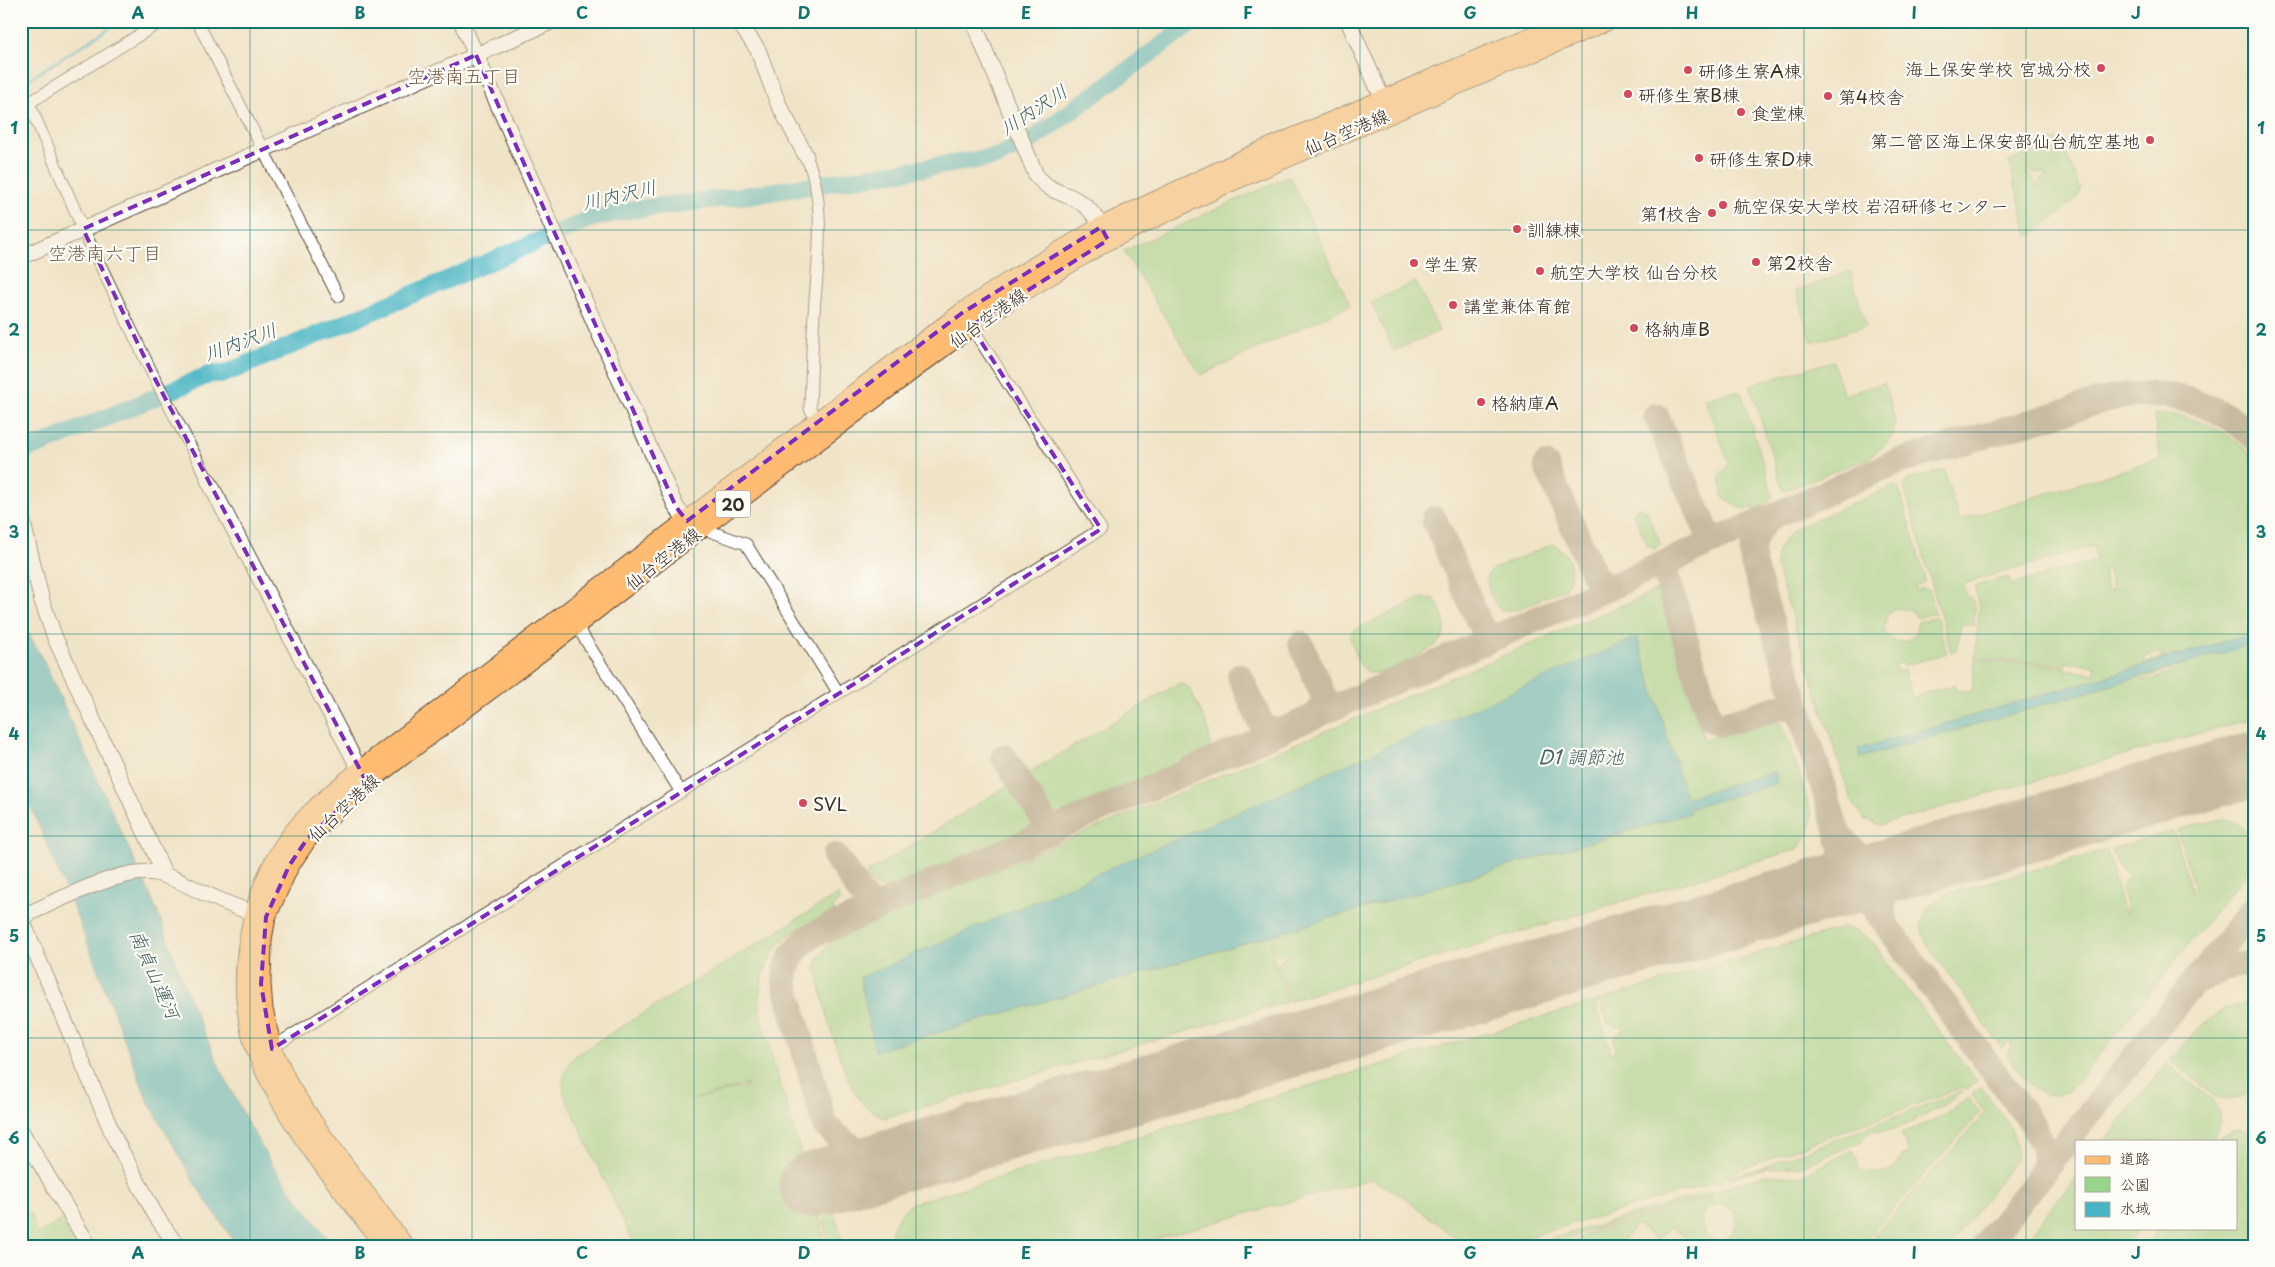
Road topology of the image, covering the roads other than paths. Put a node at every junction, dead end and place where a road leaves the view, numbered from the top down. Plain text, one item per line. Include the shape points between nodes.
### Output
1 (162, 21) edge
2 (197, 21) edge
3 (461, 21) edge
4 (553, 21) edge
5 (738, 21) edge
6 (974, 21) edge
7 (1348, 21) edge
8 (1568, 21) edge
9 (1606, 21) edge
10 (476, 55) junction
11 (1386, 106) junction
12 (264, 150) junction
13 (809, 162) joint
14 (83, 229) junction
15 (1105, 233) junction
16 (21, 256) edge
17 (338, 296) dead end
18 (971, 326) junction
19 (823, 427) junction
20 (208, 480) joint
21 (21, 515) edge
22 (694, 524) junction
23 (572, 619) junction
24 (838, 692) junction
25 (363, 777) junction
26 (681, 792) junction
27 (159, 874) junction
28 (261, 915) junction
29 (21, 918) edge
30 (265, 1052) junction
31 (21, 1130) edge
32 (89, 1246) edge
33 (177, 1246) edge
34 (385, 1246) edge
35 (404, 1246) edge

1 - 14 street via 29,103
2 - 12 street
3 - 10 street
4 - 10 street
5 - 13 street via 758,50 778,103
6 - 15 street via 1036,175 1055,192 1080,201
7 - 11 street
8 - 11 main road, 仙台空港線 / 20
9 - 11 main road, 仙台空港線 / 20
10 - 12 street
10 - 22 street via 676,507
11 - 15 main road, 仙台空港線 / 20 via 1225,184
12 - 14 street
12 - 17 street
13 - 19 street via 818,199 819,244 810,410
14 - 16 street
14 - 20 street
15 - 18 main road, 仙台空港線 / 20
15 - 19 main road, 仙台空港線 / 20 via 1007,283 962,313
18 - 19 main road, 仙台空港線 / 20
18 - 24 street via 1101,529
19 - 22 main road, 仙台空港線 / 20
20 - 25 street
21 - 27 street via 42,601 55,638
22 - 23 main road, 仙台空港線 / 20
22 - 24 street via 746,544
23 - 25 main road, 仙台空港線 / 20
23 - 26 street
24 - 26 street
25 - 28 main road, 仙台空港線 / 20 via 307,839
26 - 30 street
27 - 28 street
27 - 29 street via 131,874 110,880
28 - 30 main road, 仙台空港線 / 20
29 - 33 street via 115,1139 156,1216
30 - 34 main road, 仙台空港線 / 20 via 276,1091 302,1135
30 - 35 main road, 仙台空港線 / 20
31 - 32 street

